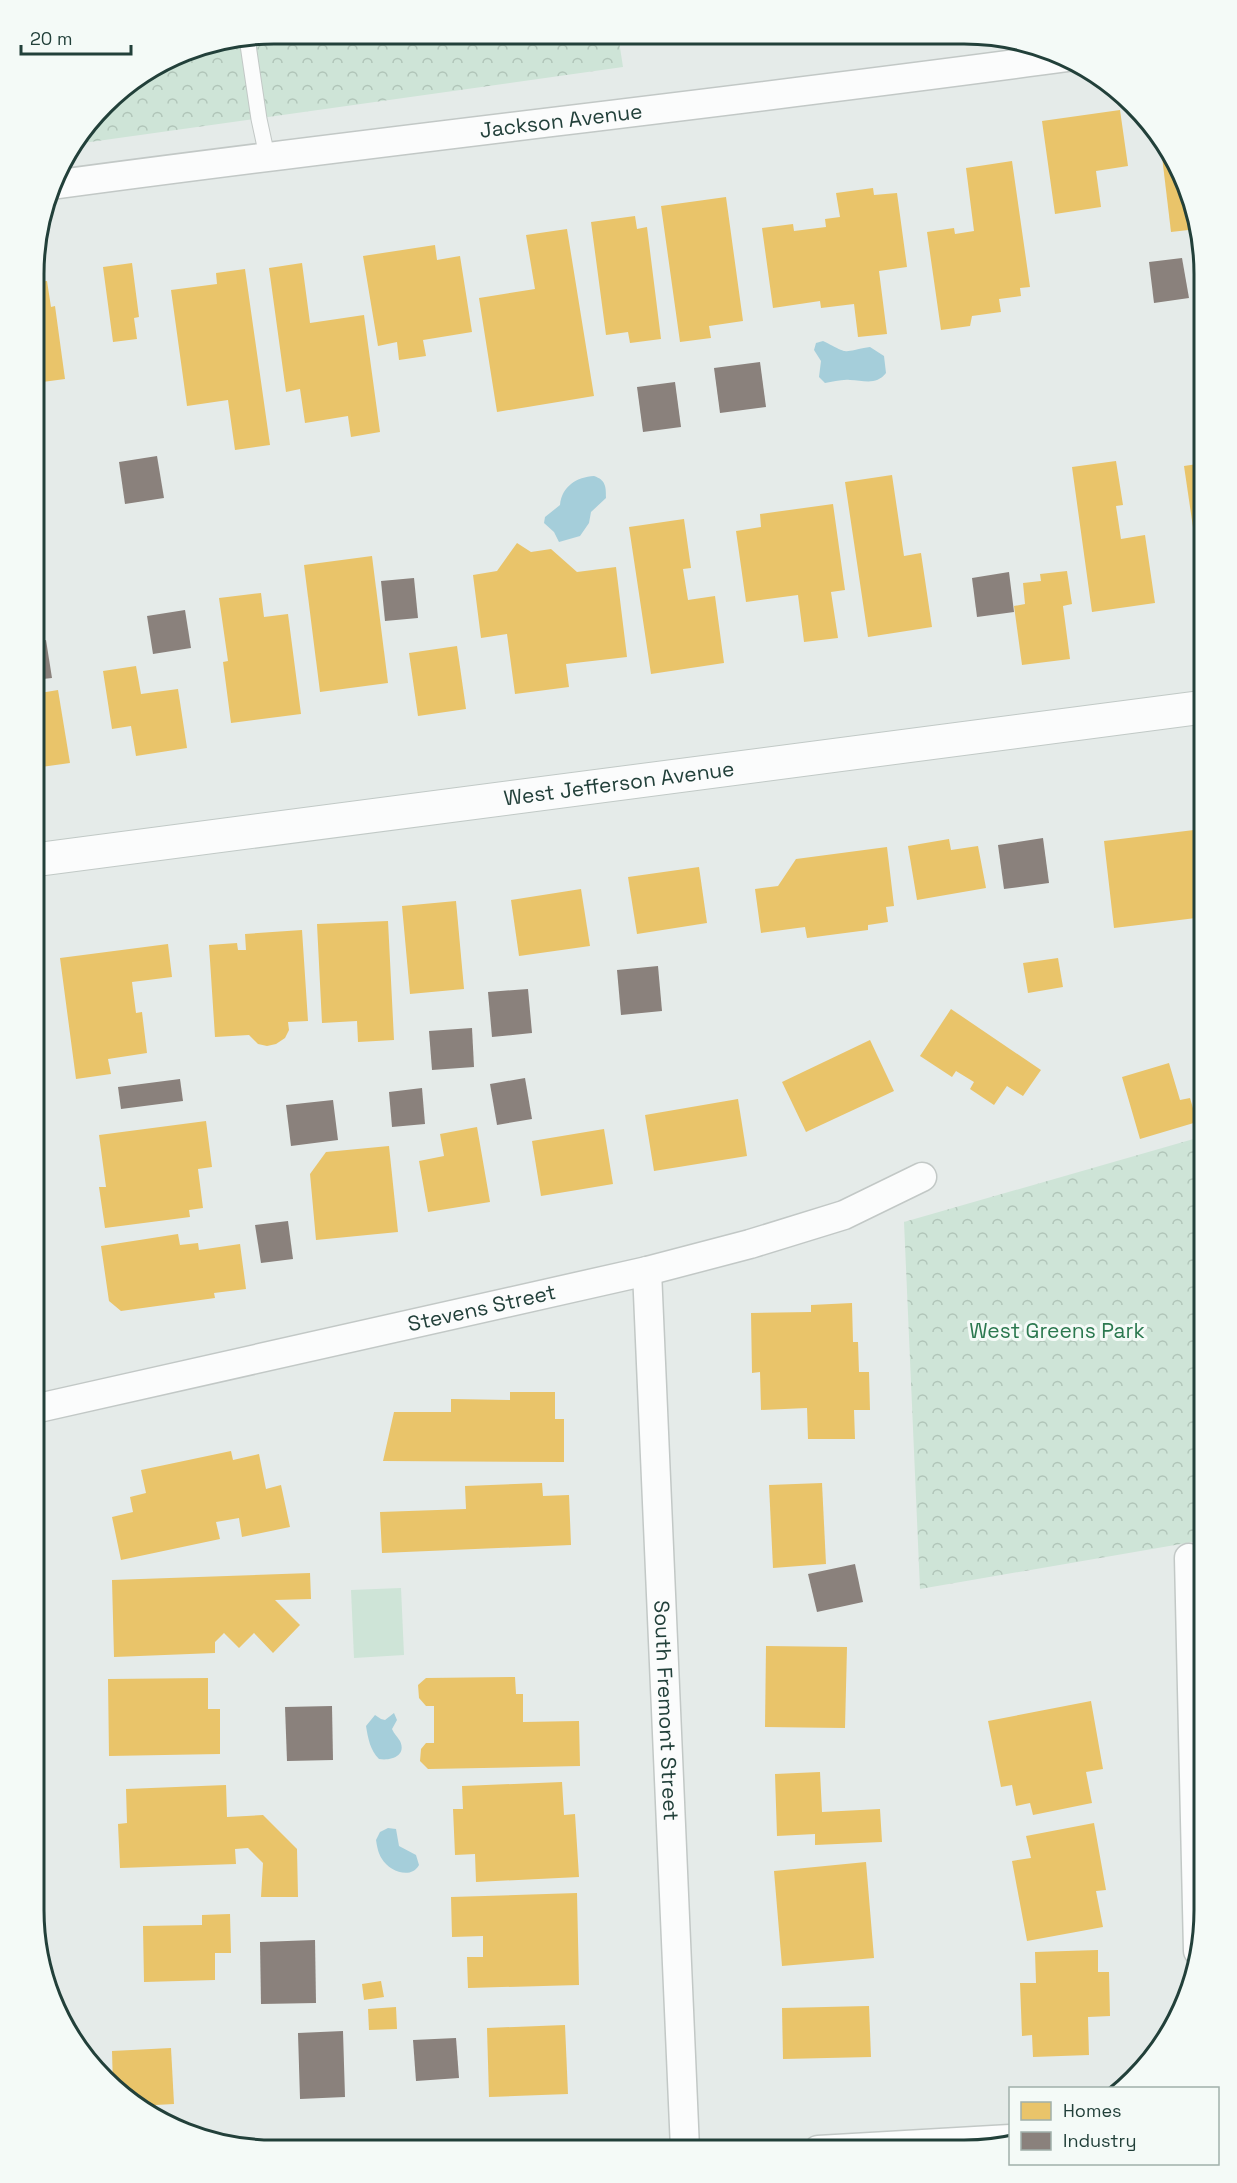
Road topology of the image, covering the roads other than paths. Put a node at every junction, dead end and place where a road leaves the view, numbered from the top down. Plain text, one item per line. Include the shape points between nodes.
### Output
1 (248, 45) edge
2 (1048, 60) edge
3 (267, 156) junction
4 (62, 184) edge
5 (1194, 708) edge
6 (44, 859) edge
7 (922, 1177) dead end
8 (647, 1271) junction
9 (44, 1407) edge
10 (1189, 1558) dead end
11 (1194, 1776) edge
12 (685, 2140) edge

1 - 3 lane
2 - 3 street, Jackson Avenue
3 - 4 street, Jackson Avenue
5 - 6 street, West Jefferson Avenue
7 - 8 street, Stevens Street via 844,1215
8 - 9 street, Stevens Street
8 - 12 street, South Fremont Street
10 - 11 street

